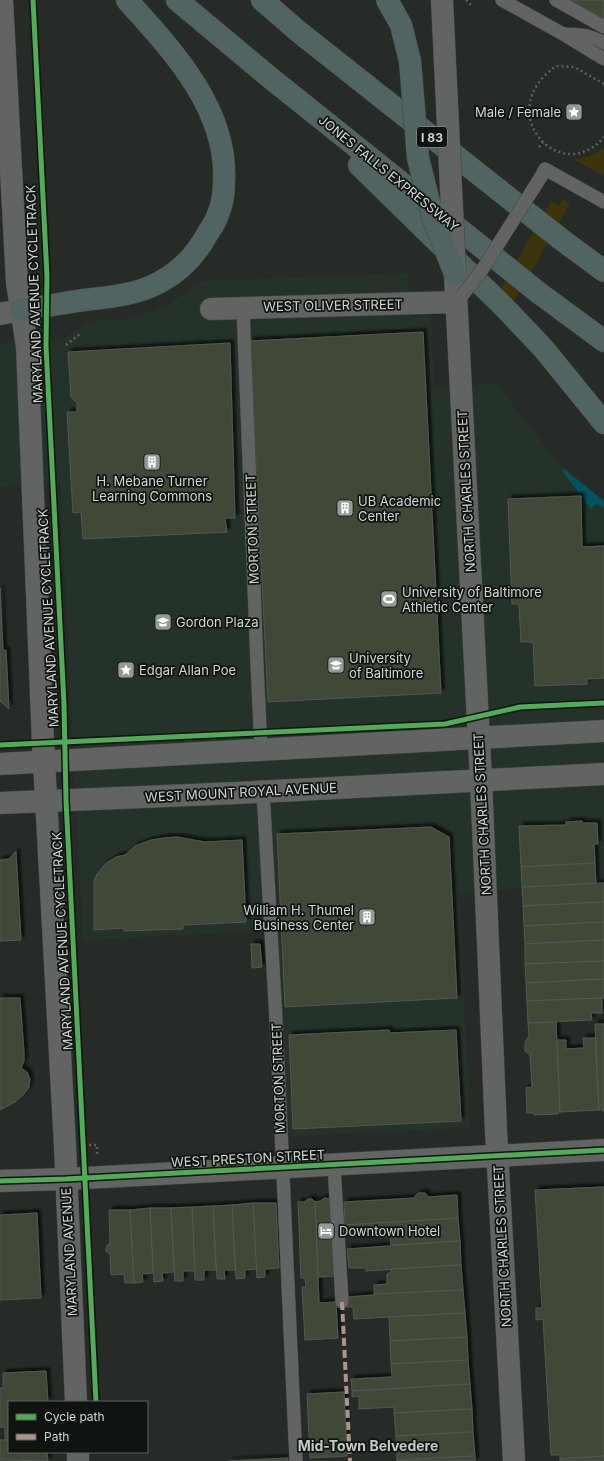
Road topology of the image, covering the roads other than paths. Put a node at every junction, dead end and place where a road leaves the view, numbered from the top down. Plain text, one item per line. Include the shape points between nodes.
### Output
1 (2, 0) edge
2 (127, 0) edge
3 (177, 0) edge
4 (262, 0) edge
5 (387, 0) edge
6 (442, 0) edge
7 (502, 0) edge
8 (556, 0) edge
9 (604, 27) edge
10 (563, 34) junction
11 (604, 43) edge
12 (604, 59) edge
13 (268, 76) junction
14 (604, 202) edge
15 (604, 272) edge
16 (457, 291) junction
17 (243, 308) junction
18 (211, 309) dead end
19 (21, 310) junction
20 (0, 314) edge
21 (604, 341) edge
22 (604, 423) edge
23 (604, 731) edge
24 (479, 738) junction
25 (261, 750) junction
26 (44, 762) junction
27 (0, 764) edge
28 (604, 774) edge
29 (481, 780) junction
30 (263, 791) junction
31 (46, 801) junction
32 (0, 803) edge
33 (604, 1150) edge
34 (497, 1156) junction
35 (334, 1164) junction
36 (282, 1167) junction
37 (66, 1179) junction
38 (0, 1181) edge
39 (342, 1302) dead end
40 (76, 1401) edge
41 (296, 1461) edge
42 (514, 1461) edge

1 - 19 main road, MARYLAND AVENUE via 17,282
2 - 19 highway via 163,40 189,75 206,104 215,126 225,170 224,196 218,217 191,258 161,282 109,298
3 - 13 highway, JONES FALLS EXPRESSWAY
4 - 15 highway, I 83
5 - 16 highway, bridge via 401,25 410,60 418,158 433,218
6 - 16 main road, NORTH CHARLES STREET, bridge
7 - 10 lane
8 - 9 lane
10 - 11 lane via 584,35
10 - 12 lane
13 - 21 highway, JONES FALLS EXPRESSWAY via 539,293
13 - 22 highway via 504,307 543,348
14 - 16 lane, bridge via 545,169 482,270
16 - 17 main road, WEST OLIVER STREET
16 - 24 main road, NORTH CHARLES STREET
17 - 18 main road, WEST OLIVER STREET
17 - 25 lane, MORTON STREET
19 - 20 main road
19 - 26 main road, MARYLAND AVENUE via 27,346
23 - 24 main road
24 - 25 main road
24 - 29 main road, NORTH CHARLES STREET
25 - 26 main road
26 - 27 main road
26 - 31 main road, MARYLAND AVENUE
28 - 29 main road, WEST MOUNT ROYAL AVENUE
29 - 30 main road, WEST MOUNT ROYAL AVENUE
29 - 34 main road, NORTH CHARLES STREET
30 - 31 main road, WEST MOUNT ROYAL AVENUE
30 - 36 lane, MORTON STREET
31 - 32 main road, WEST MOUNT ROYAL AVENUE
31 - 37 main road, MARYLAND AVENUE
33 - 34 main road, WEST PRESTON STREET
34 - 35 main road, WEST PRESTON STREET
34 - 42 main road, NORTH CHARLES STREET
35 - 36 main road, WEST PRESTON STREET
35 - 39 lane
36 - 37 main road, WEST PRESTON STREET
36 - 41 lane, MORTON STREET
37 - 38 main road, WEST PRESTON STREET
37 - 40 main road, MARYLAND AVENUE

